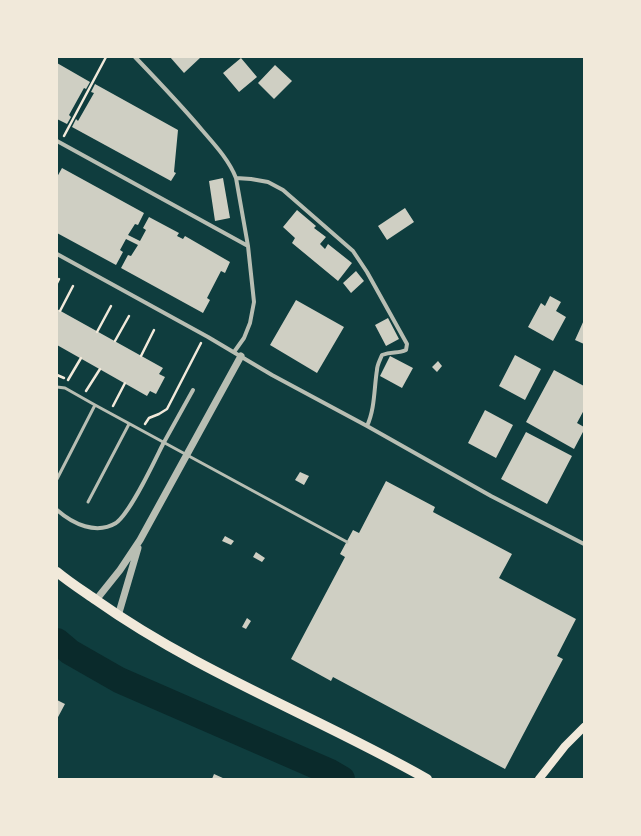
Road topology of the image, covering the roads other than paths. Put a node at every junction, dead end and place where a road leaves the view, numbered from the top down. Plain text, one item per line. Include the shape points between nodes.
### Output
1 (135, 57) edge
2 (59, 142) edge
3 (236, 178) junction
4 (248, 246) junction
5 (57, 254) edge
6 (238, 354) junction
7 (57, 387) edge
8 (193, 390) dead end
9 (95, 406) junction
10 (129, 424) junction
11 (367, 426) junction
12 (164, 442) junction
13 (186, 454) junction
14 (57, 479) edge
15 (88, 502) dead end
16 (57, 510) edge
17 (140, 540) junction
18 (347, 542) dead end
19 (584, 544) edge
20 (57, 572) edge
21 (96, 600) junction
22 (118, 616) junction
23 (584, 727) edge
24 (427, 779) edge
25 (539, 779) edge

1 - 3 street via 192,117 222,153
2 - 4 street
3 - 4 street
3 - 11 street via 268,182 283,190 353,252 407,344 406,350 382,355 377,368
4 - 6 street via 254,302 250,323
5 - 6 street
6 - 11 street
6 - 13 street
7 - 9 lane via 65,388
8 - 12 street
9 - 10 lane
9 - 14 lane
10 - 12 lane
10 - 15 lane
11 - 19 street via 491,496
12 - 13 lane
12 - 16 street via 129,508 117,522 105,527 90,528 76,523
13 - 17 street
13 - 18 lane
17 - 21 street
17 - 22 street
20 - 21 main road
21 - 22 main road
22 - 24 main road via 203,666
23 - 25 main road

